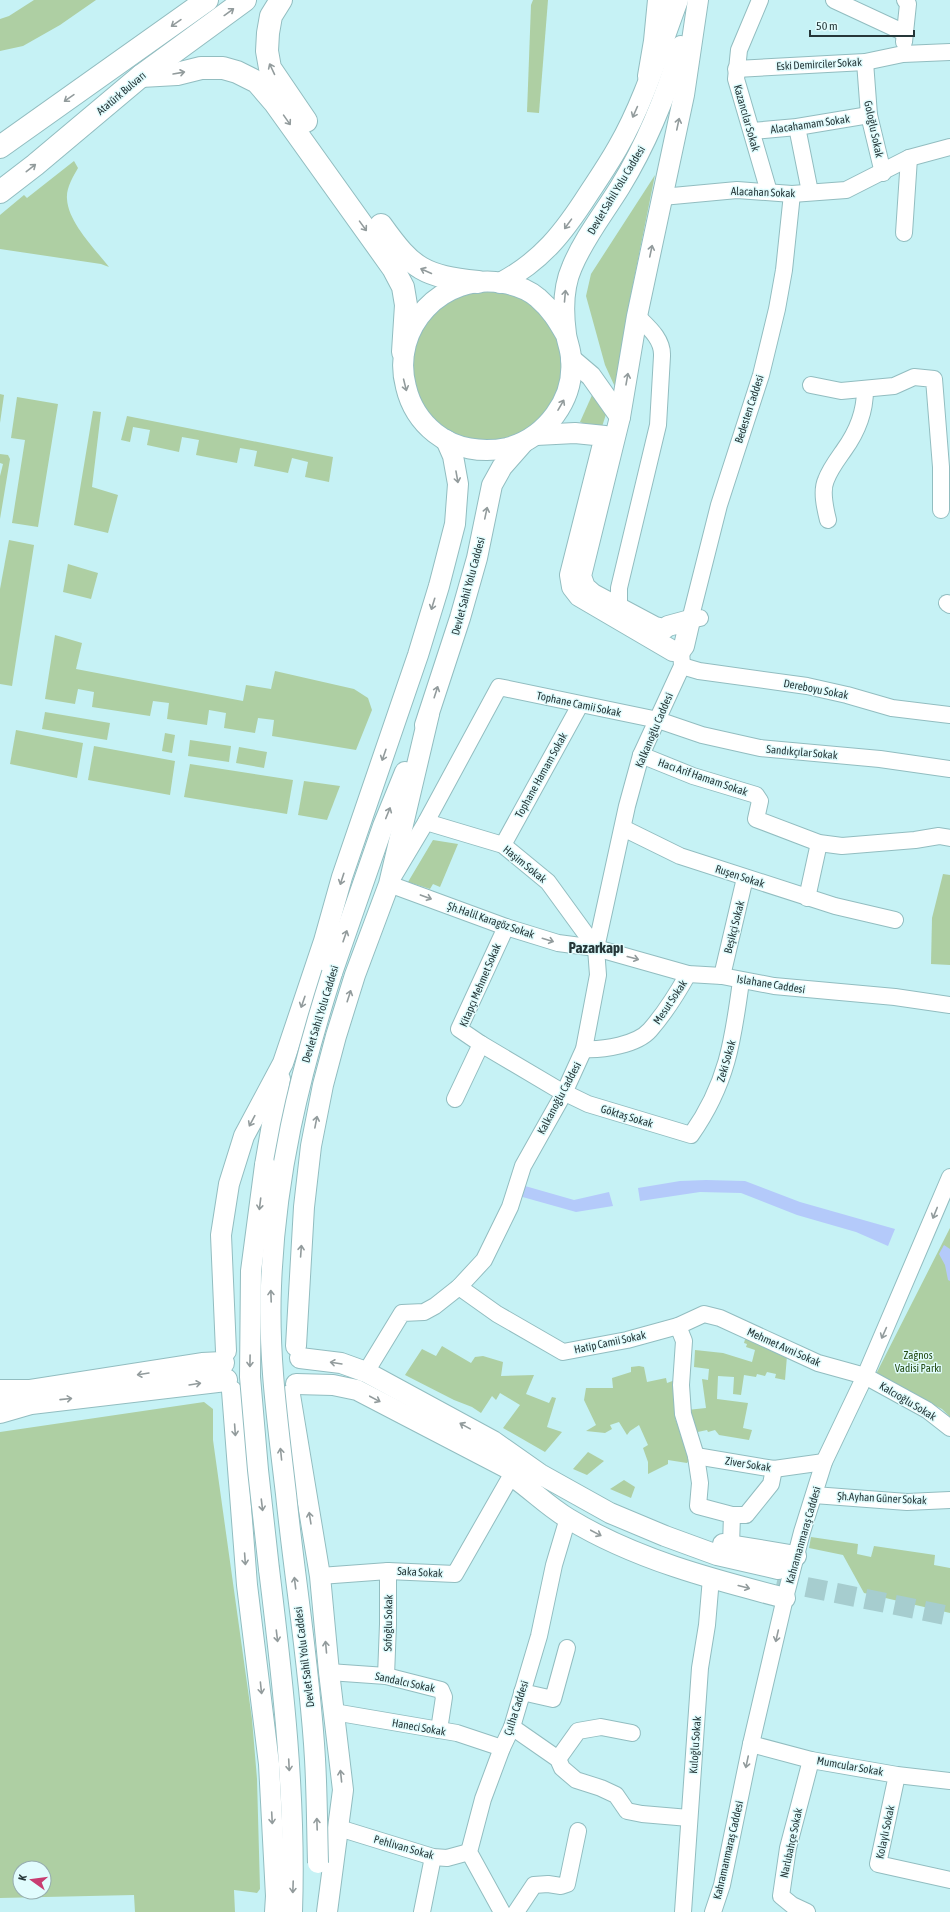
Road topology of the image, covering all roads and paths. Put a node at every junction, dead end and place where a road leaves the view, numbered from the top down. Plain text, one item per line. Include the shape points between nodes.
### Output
1 (207, 0) edge
2 (245, 0) edge
3 (282, 0) edge
4 (659, 0) edge
5 (678, 0) edge
6 (695, 0) edge
7 (698, 0) edge
8 (760, 0) edge
9 (834, 0) edge
10 (905, 0) edge
11 (905, 33) junction
12 (950, 52) edge
13 (903, 54) junction
14 (865, 62) junction
15 (736, 69) junction
16 (141, 76) junction
17 (649, 76) junction
18 (869, 115) junction
19 (797, 127) junction
20 (752, 131) junction
21 (0, 147) edge
22 (950, 147) edge
23 (909, 158) junction
24 (883, 172) junction
25 (0, 192) edge
26 (769, 192) junction
27 (810, 192) junction
28 (792, 194) junction
29 (662, 197) junction
30 (904, 232) dead end
31 (478, 282) junction
32 (500, 283) junction
33 (637, 316) junction
34 (566, 335) junction
35 (403, 352) junction
36 (571, 359) junction
37 (811, 385) dead end
38 (866, 390) junction
39 (620, 417) junction
40 (605, 436) junction
41 (530, 438) junction
42 (446, 440) junction
43 (945, 468) edge
44 (941, 510) dead end
45 (828, 520) dead end
46 (619, 608) junction
47 (695, 619) junction
48 (682, 658) junction
49 (950, 704) edge
50 (580, 705) junction
51 (429, 714) junction
52 (950, 715) edge
53 (658, 720) junction
54 (641, 756) junction
55 (950, 768) edge
56 (426, 822) junction
57 (623, 828) junction
58 (950, 838) edge
59 (819, 843) junction
60 (503, 845) junction
61 (745, 878) junction
62 (389, 884) junction
63 (807, 898) junction
64 (895, 920) dead end
65 (506, 927) junction
66 (596, 948) junction
67 (688, 974) junction
68 (722, 976) junction
69 (741, 981) junction
70 (950, 1005) edge
71 (481, 1044) junction
72 (584, 1049) junction
73 (283, 1063) junction
74 (564, 1093) junction
75 (455, 1099) dead end
76 (691, 1135) joint
77 (950, 1177) edge
78 (459, 1287) junction
79 (704, 1314) joint
80 (678, 1326) junction
81 (298, 1352) junction
82 (227, 1371) junction
83 (366, 1372) junction
84 (865, 1376) junction
85 (293, 1389) junction
86 (0, 1391) edge
87 (0, 1395) edge
88 (30, 1397) junction
89 (0, 1406) edge
90 (0, 1412) edge
91 (950, 1428) edge
92 (488, 1449) junction
93 (696, 1456) junction
94 (824, 1462) junction
95 (774, 1469) junction
96 (511, 1476) junction
97 (814, 1495) junction
98 (950, 1500) edge
99 (732, 1515) junction
100 (568, 1518) junction
101 (731, 1545) junction
102 (796, 1556) junction
103 (388, 1571) junction
104 (320, 1576) junction
105 (711, 1578) junction
106 (780, 1583) junction
107 (567, 1648) dead end
108 (329, 1672) junction
109 (386, 1676) junction
110 (522, 1692) junction
111 (334, 1712) junction
112 (512, 1727) junction
113 (439, 1730) junction
114 (632, 1733) dead end
115 (751, 1744) junction
116 (502, 1748) junction
117 (558, 1759) junction
118 (811, 1760) junction
119 (897, 1775) junction
120 (950, 1781) edge
121 (689, 1818) junction
122 (339, 1828) junction
123 (578, 1831) dead end
124 (469, 1852) junction
125 (433, 1857) junction
126 (950, 1880) edge
127 (275, 1912) edge
128 (292, 1912) edge
129 (322, 1912) edge
130 (327, 1912) edge
131 (422, 1912) edge
132 (502, 1912) edge
133 (516, 1912) edge
134 (683, 1912) edge
135 (713, 1912) edge
136 (807, 1912) edge

1 -> 21 highway, Atatürk Bulvarı
16 -> 2 highway, Atatürk Bulvarı
31 -> 3 highway via 437,276 422,270 409,259 396,246 292,100 270,68 267,51 271,16
4 - 17 highway
5 - 17 main road, Devlet Sahil Yolu Caddesi
34 -> 6 main road, Devlet Sahil Yolu Caddesi via 565,292 571,269 589,234 642,149 659,112
29 -> 7 main road via 684,95
8 - 15 street, Kazancılar Sokak via 739,50
9 - 11 street
10 - 11 street via 908,4
11 - 13 street
12 - 13 street, Eski Demirciler Sokak
13 - 14 street, Eski Demirciler Sokak
14 - 15 street, Eski Demirciler Sokak
14 - 18 street, Goloğlu Sokak
15 - 20 street, Kazancılar Sokak via 736,79
25 -> 16 highway, Atatürk Bulvarı
16 -> 35 highway via 177,74 201,68 223,68 257,82 275,103 393,268 404,293 406,321
17 -> 32 main road, Devlet Sahil Yolu Caddesi via 618,146 569,223 552,246 534,262
18 - 19 street, Alacahamam Sokak
18 - 24 street, Goloğlu Sokak
19 - 20 street, Alacahamam Sokak
19 - 27 street
20 - 26 street, Kazancılar Sokak
22 - 23 street, Alacahan Sokak
23 - 24 street, Alacahan Sokak
23 - 30 street
24 - 27 street, Alacahan Sokak via 846,190
26 - 28 street, Alacahan Sokak
26 - 29 street, Alacahan Sokak via 737,190
27 - 28 street, Alacahan Sokak
28 - 47 street, Bedesten Caddesi via 777,309 761,374 719,505
33 -> 29 main road
31 - 32 main road, Devlet Sahil Yolu Caddesi
31 - 35 main road, Devlet Sahil Yolu Caddesi via 466,283 444,293 424,308 411,329
32 - 34 main road, Devlet Sahil Yolu Caddesi via 515,285 536,297 554,314
39 -> 33 main road
33 - 46 street via 654,333 662,350 662,363 658,426 619,588
34 - 36 main road, Devlet Sahil Yolu Caddesi
35 -> 42 main road, Devlet Sahil Yolu Caddesi via 403,377 408,398 419,417
36 - 39 main road via 592,376
41 -> 36 main road, Devlet Sahil Yolu Caddesi via 552,420 564,402 570,381
37 - 38 street via 841,392
38 - 43 street via 894,386 914,377 934,379
38 - 45 street via 864,409 857,430 825,481
39 - 40 street
39 - 46 main road via 581,576 585,587
40 - 41 main road, Devlet Sahil Yolu Caddesi via 575,433
40 - 48 main road via 570,576 572,587 579,596
41 - 42 main road, Devlet Sahil Yolu Caddesi via 517,445 496,450 460,446
51 -> 41 main road, Devlet Sahil Yolu Caddesi via 477,558 492,485 502,467
42 -> 73 main road, Devlet Sahil Yolu Caddesi via 454,456 458,484 455,524 422,641 342,877 324,941
43 - 44 street
46 - 47 main road via 664,629
47 - 48 main road
48 - 52 street, Dereboyu Sokak via 699,671 807,686 892,708
48 - 53 street, Kalkanoğlu Caddesi
49 - 52 street
50 - 53 street, Tophane Camii Sokak
50 - 56 street, Tophane Camii Sokak via 499,687
50 - 60 street, Tophane Hamam Sokak
51 - 62 main road, Devlet Sahil Yolu Caddesi
129 -> 51 main road, Devlet Sahil Yolu Caddesi, bridge via 315,1758 273,1376 271,1288 275,1231 289,1127 310,1041 383,826
53 - 54 street, Kalkanoğlu Caddesi
53 - 55 street, Sandıkçılar Sokak via 702,735 760,748
54 - 57 street, Kalkanoğlu Caddesi
54 - 59 street, Hacı Arif Hamam Sokak via 693,776 756,795 760,801 756,819
56 - 60 street, Haşim Sokak
56 - 62 street
57 - 61 street, Ruşen Sokak via 680,856
57 - 66 street, Kalkanoğlu Caddesi
58 - 59 street, Hacı Arif Hamam Sokak via 939,836 842,846
59 - 63 street
60 - 66 street, Haşim Sokak via 548,882
61 - 63 street, Ruşen Sokak
61 - 68 street, Beşikçi Sokak
62 -> 65 street, Şh.Halil Karagöz Sokak
81 -> 62 main road, Devlet Sahil Yolu Caddesi via 304,1207 311,1146 323,1084 355,975
63 - 64 street, Ruşen Sokak
65 -> 66 street, Şh.Halil Karagöz Sokak via 558,943
65 - 71 street, Kitapçı Mehmet Sokak via 459,1029
66 -> 67 street, Islahane Caddesi
66 - 72 street, Kalkanoğlu Caddesi via 598,975
67 - 68 street, Islahane Caddesi
67 - 72 street, Mesut Sokak via 676,996 650,1031 626,1044 598,1050
68 - 69 street, Islahane Caddesi
69 - 70 street, Islahane Caddesi
69 - 76 street, Zeki Sokak via 735,1032 725,1070 707,1113
71 - 74 street, Göktaş Sokak
71 - 75 street
72 - 74 street, Kalkanoğlu Caddesi
73 -> 82 main road via 244,1136 228,1184 221,1235
73 -> 128 main road, Devlet Sahil Yolu Caddesi, bridge via 265,1165 252,1271 250,1377 287,1731 294,1863
74 - 76 street, Göktaş Sokak via 588,1104
74 - 78 street, Kalkanoğlu Caddesi via 523,1166 510,1207 484,1260
77 -> 84 street, Kahramanmaraş Caddesi
78 - 80 street, Hatip Camii Sokak via 497,1314 563,1352 628,1340
78 - 83 street, Kalkanoğlu Caddesi via 424,1312 402,1313
79 - 80 street, Hatip Camii Sokak
79 - 84 street, Mehmet Avni Sokak via 720,1318 818,1363
80 - 93 street via 684,1341 681,1385 683,1414
81 - 82 main road via 288,1336 277,1330 253,1328 232,1341
83 -> 81 main road
81 - 85 main road via 301,1372
82 - 85 main road via 242,1399 253,1404 266,1405 278,1402
82 - 88 highway
82 -> 127 main road via 247,1585 269,1764
92 -> 83 main road
84 - 91 street, Kalcıoğlu Sokak via 927,1410
84 - 94 street, Kahramanmaraş Caddesi
85 -> 92 main road via 333,1385 357,1390
104 -> 85 main road
86 - 88 highway
87 - 88 highway
88 - 89 highway
88 - 90 highway
92 - 96 main road
92 - 101 main road via 668,1526
92 - 106 main road via 614,1528 660,1548
93 - 95 street, Ziver Sokak
93 - 99 street via 700,1483 698,1506
94 - 95 street, Ziver Sokak
94 - 97 street, Kahramanmaraş Caddesi
95 - 99 street via 771,1484 746,1515
96 - 100 main road
96 - 103 street, Saka Sokak via 455,1574
97 - 98 street, Şh.Ayhan Güner Sokak via 907,1502
97 - 102 street, Kahramanmaraş Caddesi
99 - 101 street
100 -> 105 main road via 604,1538
100 - 110 street, Çulha Caddesi
101 - 102 main road
102 - 106 street, Kahramanmaraş Caddesi
103 - 104 street, Saka Sokak
103 - 109 street, Sofoğlu Sokak
108 -> 104 main road
105 -> 106 main road
105 - 121 street, Kuloğlu Sokak via 700,1668
106 -> 115 street, Kahramanmaraş Caddesi
107 - 110 street via 553,1699
108 - 109 street, Sandalcı Sokak
108 - 111 main road
109 - 113 street, Sandalcı Sokak via 441,1690 444,1696
110 - 112 street, Çulha Caddesi
111 - 113 street, Haneci Sokak
122 -> 111 main road via 343,1790
112 - 116 street, Çulha Caddesi
112 - 117 street
113 - 116 street, Haneci Sokak via 457,1733
114 - 117 street via 601,1727 578,1731
115 - 118 street, Mumcular Sokak
115 -> 135 street, Kahramanmaraş Caddesi via 722,1885
116 - 124 street, Çulha Caddesi via 483,1799
117 - 121 street via 562,1768 576,1780 616,1795 627,1811
118 - 119 street, Mumcular Sokak
118 - 136 street, Narlıbahçe Sokak via 788,1848 781,1896
119 - 120 street, Mumcular Sokak
119 - 126 street, Kolaylı Sokak via 878,1864
121 - 134 street, Kuloğlu Sokak
122 - 125 street, Pehlivan Sokak
122 - 130 main road
123 - 133 street via 567,1884 534,1885
124 - 125 street, Pehlivan Sokak via 447,1858
124 - 132 street
125 - 131 street

